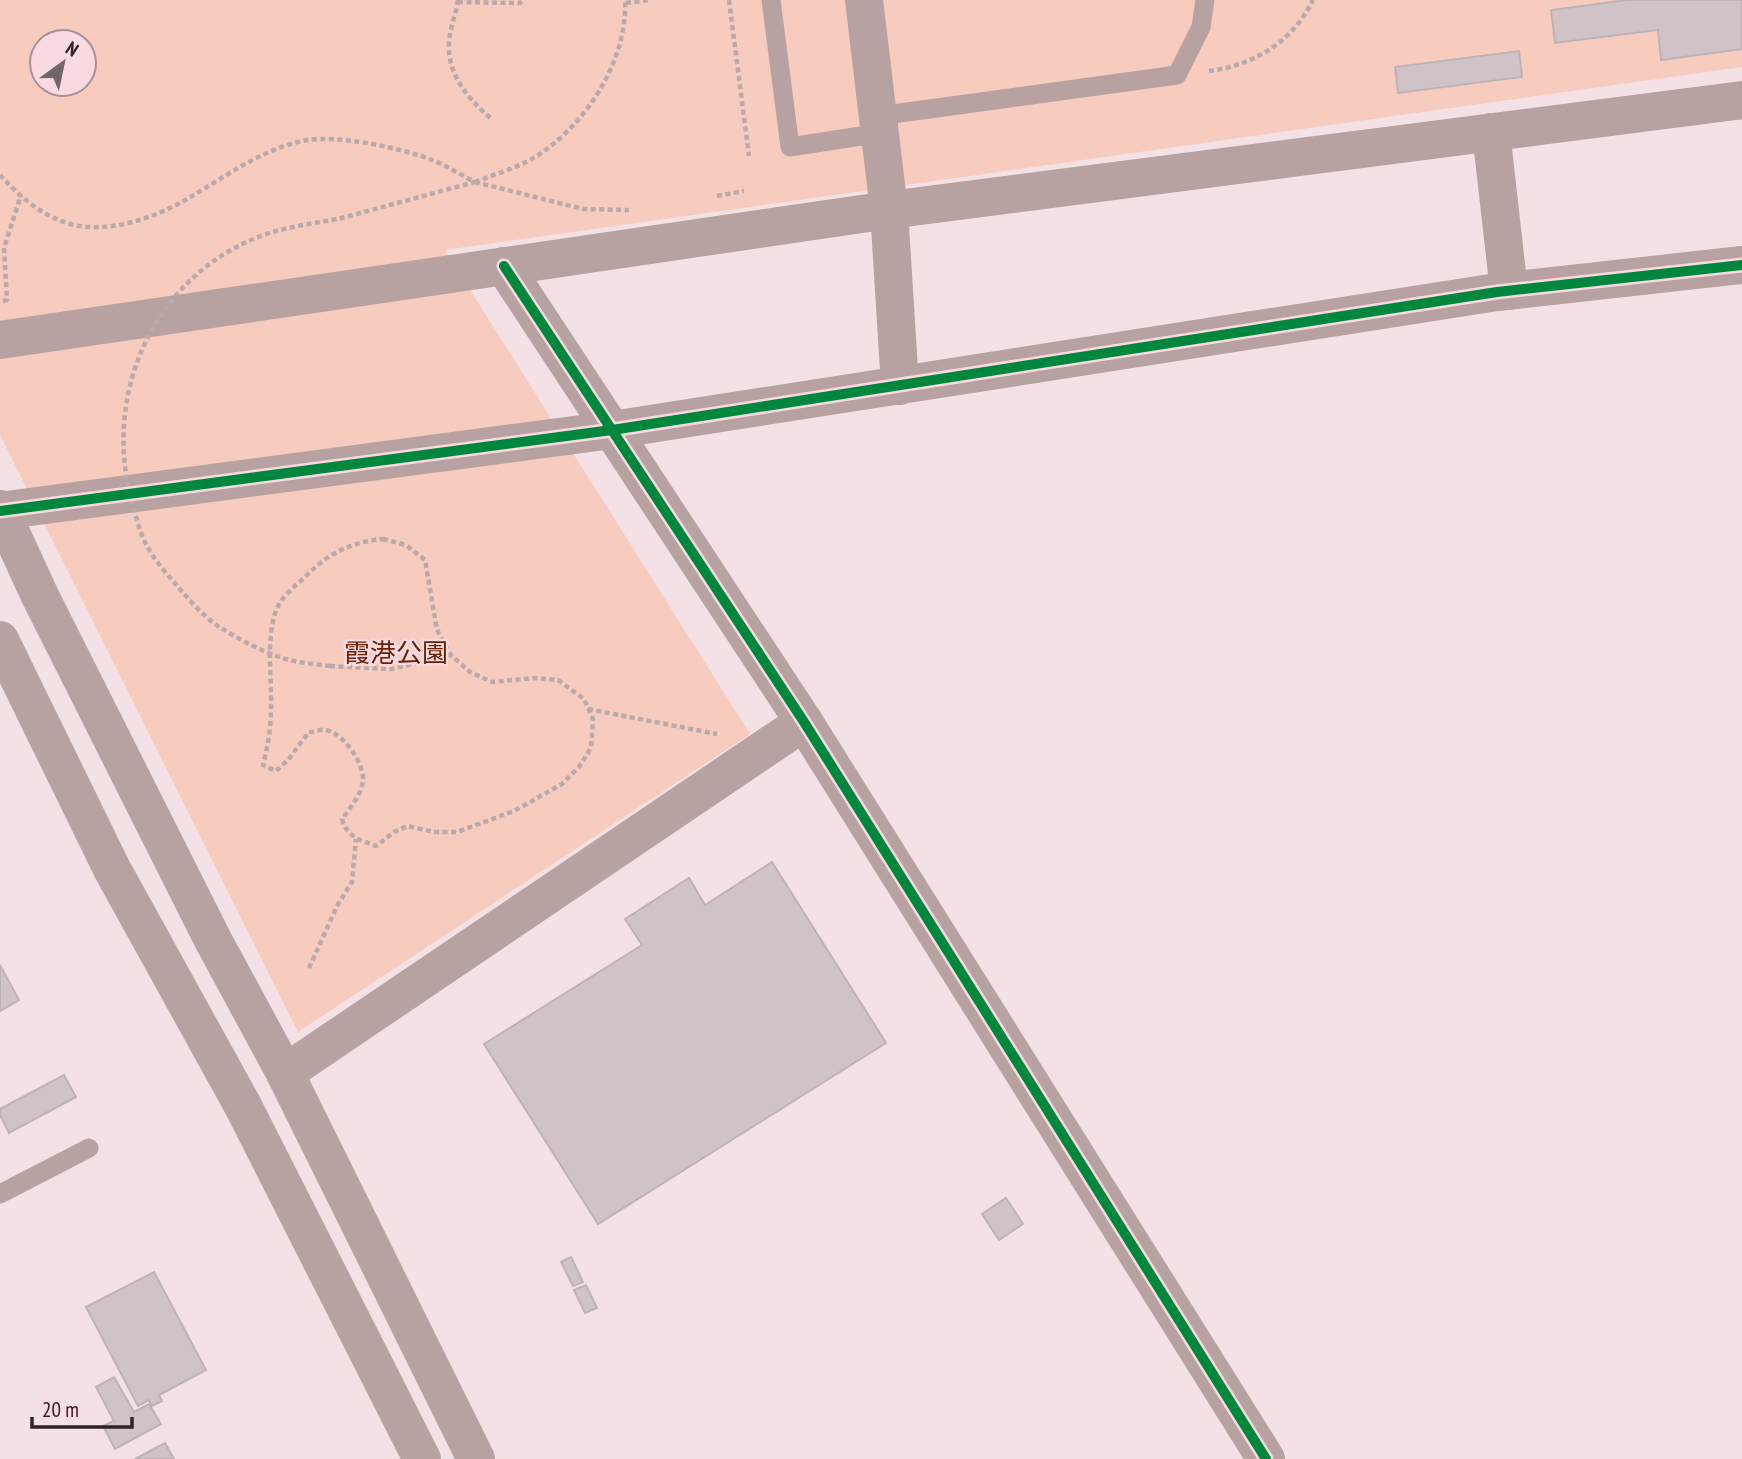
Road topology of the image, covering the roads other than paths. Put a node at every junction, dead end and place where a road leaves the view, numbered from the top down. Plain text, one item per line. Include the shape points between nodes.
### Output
1 (771, 0) edge
2 (864, 0) edge
3 (1205, 0) edge
4 (1742, 100) edge
5 (879, 124) junction
6 (1491, 132) junction
7 (889, 211) junction
8 (1742, 265) edge
9 (504, 266) junction
10 (1508, 291) junction
11 (0, 340) edge
12 (901, 386) junction
13 (612, 430) junction
14 (0, 510) edge
15 (0, 640) edge
16 (804, 722) junction
17 (285, 1073) junction
18 (89, 1148) dead end
19 (0, 1194) edge
20 (422, 1459) edge
21 (477, 1459) edge
22 (1266, 1459) edge

1 - 5 lane via 790,147
2 - 5 street
3 - 5 lane via 1201,27 1177,75
4 - 6 street
5 - 7 street
6 - 7 street
6 - 10 street
7 - 9 street
7 - 12 street
8 - 10 street
9 - 11 street
9 - 13 street
10 - 12 street
12 - 13 street
13 - 14 street
13 - 16 street
14 - 17 street via 206,928
15 - 20 street via 112,869 243,1106
16 - 17 street
16 - 22 street
17 - 21 street
18 - 19 lane

